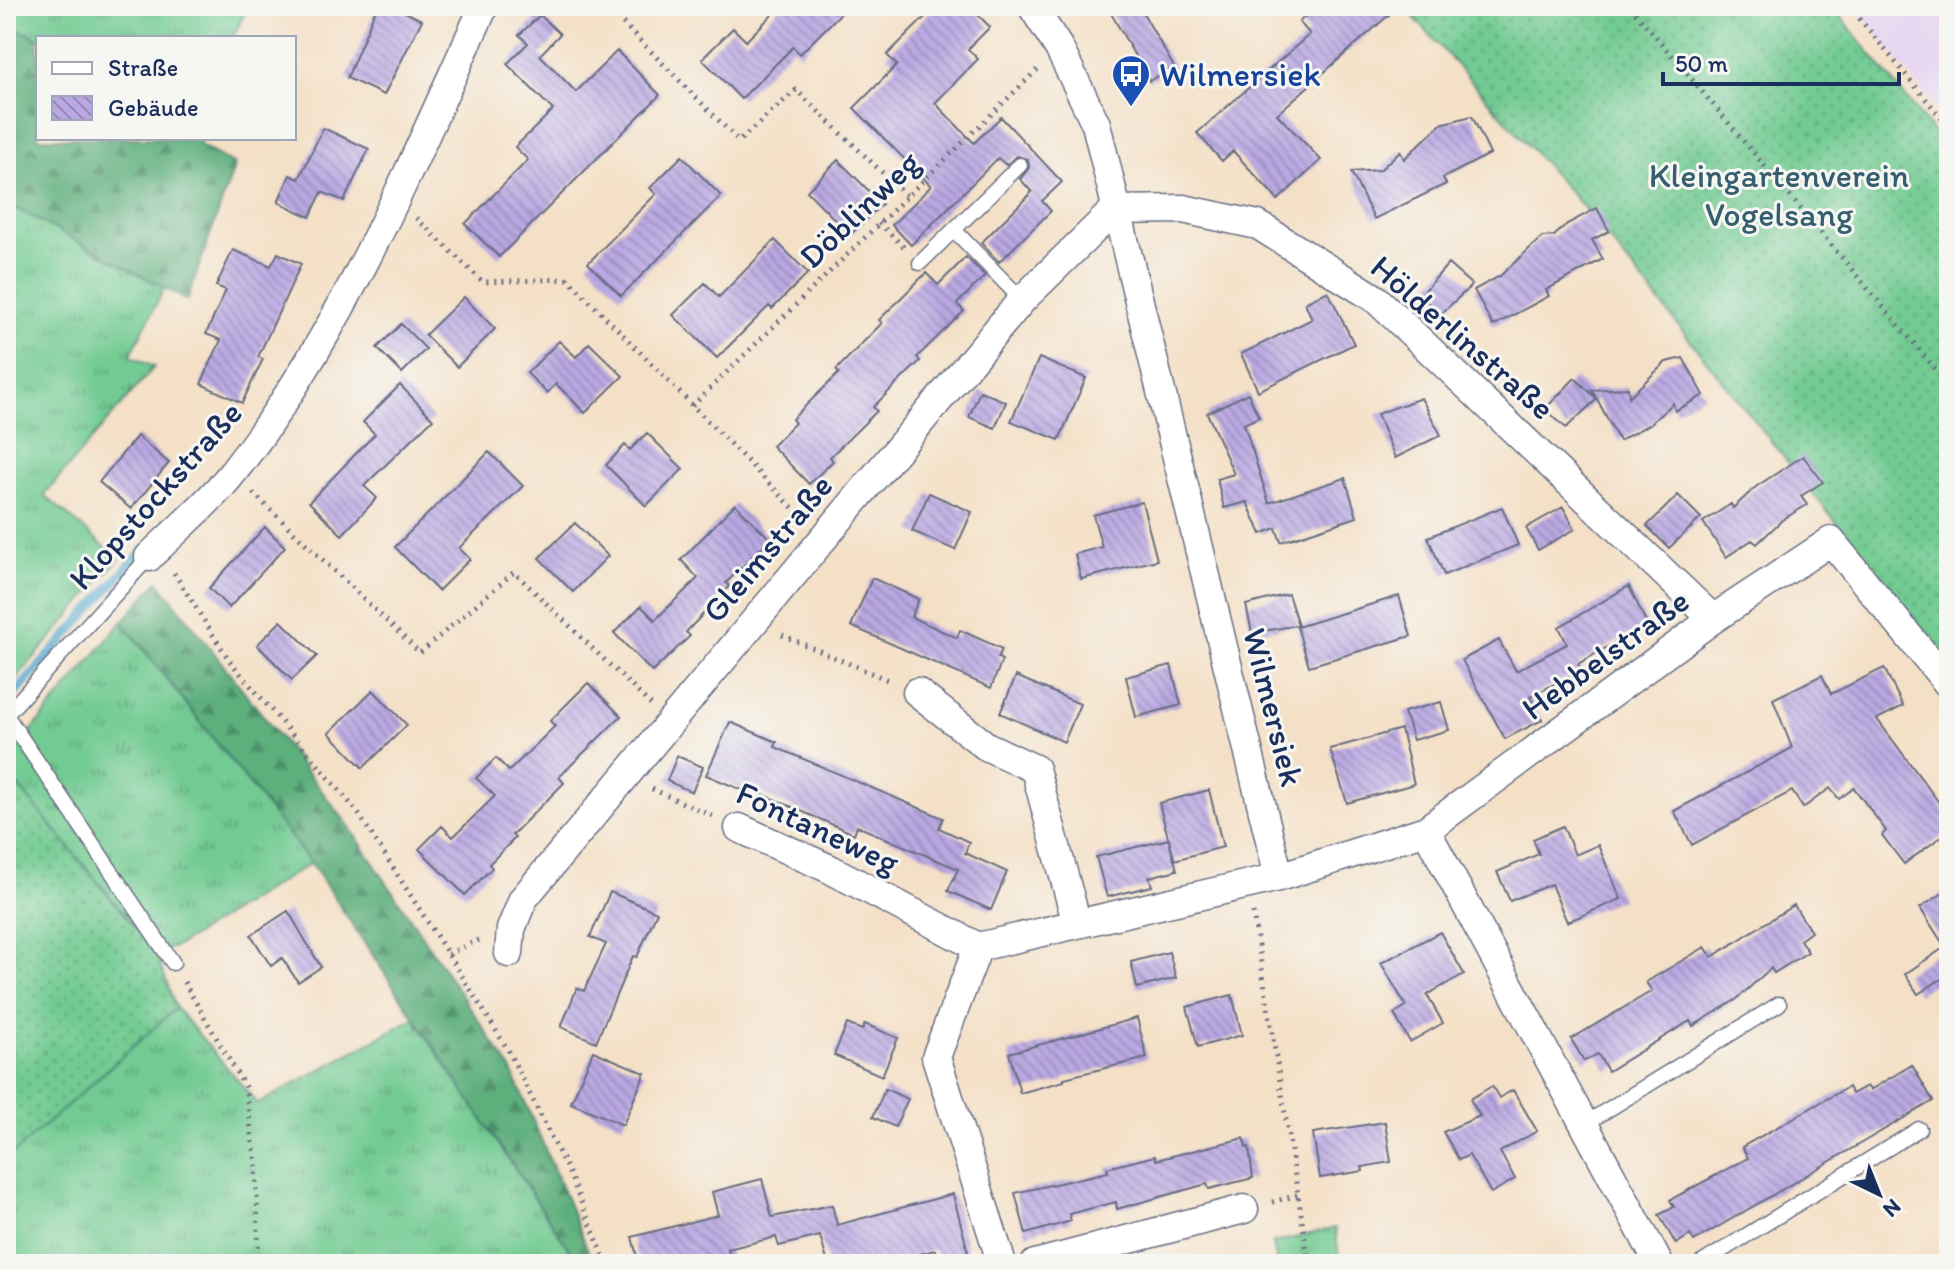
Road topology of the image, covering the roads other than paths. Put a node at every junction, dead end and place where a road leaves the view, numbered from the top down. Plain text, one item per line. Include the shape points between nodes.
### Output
1 (484, 6) edge
2 (1032, 6) edge
3 (1020, 165) dead end
4 (1114, 210) junction
5 (954, 230) junction
6 (920, 263) road end
7 (1022, 300) junction
8 (153, 553) joint
9 (1713, 619) junction
10 (1949, 685) edge
11 (917, 692) road end
12 (6, 715) edge
13 (739, 828) road end
14 (1426, 830) junction
15 (1279, 877) junction
16 (1077, 924) junction
17 (978, 947) junction
18 (509, 953) dead end
19 (173, 963) road end
20 (1779, 1004) dead end
21 (1583, 1125) junction
22 (1919, 1129) dead end
23 (1244, 1209) dead end
24 (1002, 1264) edge
25 (1035, 1264) edge
26 (1659, 1264) edge
27 (1700, 1264) edge

1 - 8 street, Klopstockstraße via 356,284 311,363 232,473
2 - 4 street, Wilmersiek via 1096,124
3 - 5 lane
4 - 7 street, Gleimstraße
4 - 9 street, Hölderlinstraße via 1183,209 1258,225 1376,299
4 - 15 street, Wilmersiek
5 - 6 lane
5 - 7 lane
7 - 18 street, Gleimstraße via 523,899 511,929
8 - 12 lane, Klopstockstraße
9 - 10 street, Hebbelstraße via 1831,541
9 - 14 street, Hebbelstraße
11 - 16 street via 986,746 1035,769
12 - 19 lane
13 - 17 street, Fontaneweg
14 - 15 street, Hebbelstraße
14 - 21 street
15 - 16 street
16 - 17 street
17 - 24 street via 936,1057
20 - 21 lane
21 - 26 street
22 - 27 lane
23 - 25 street

